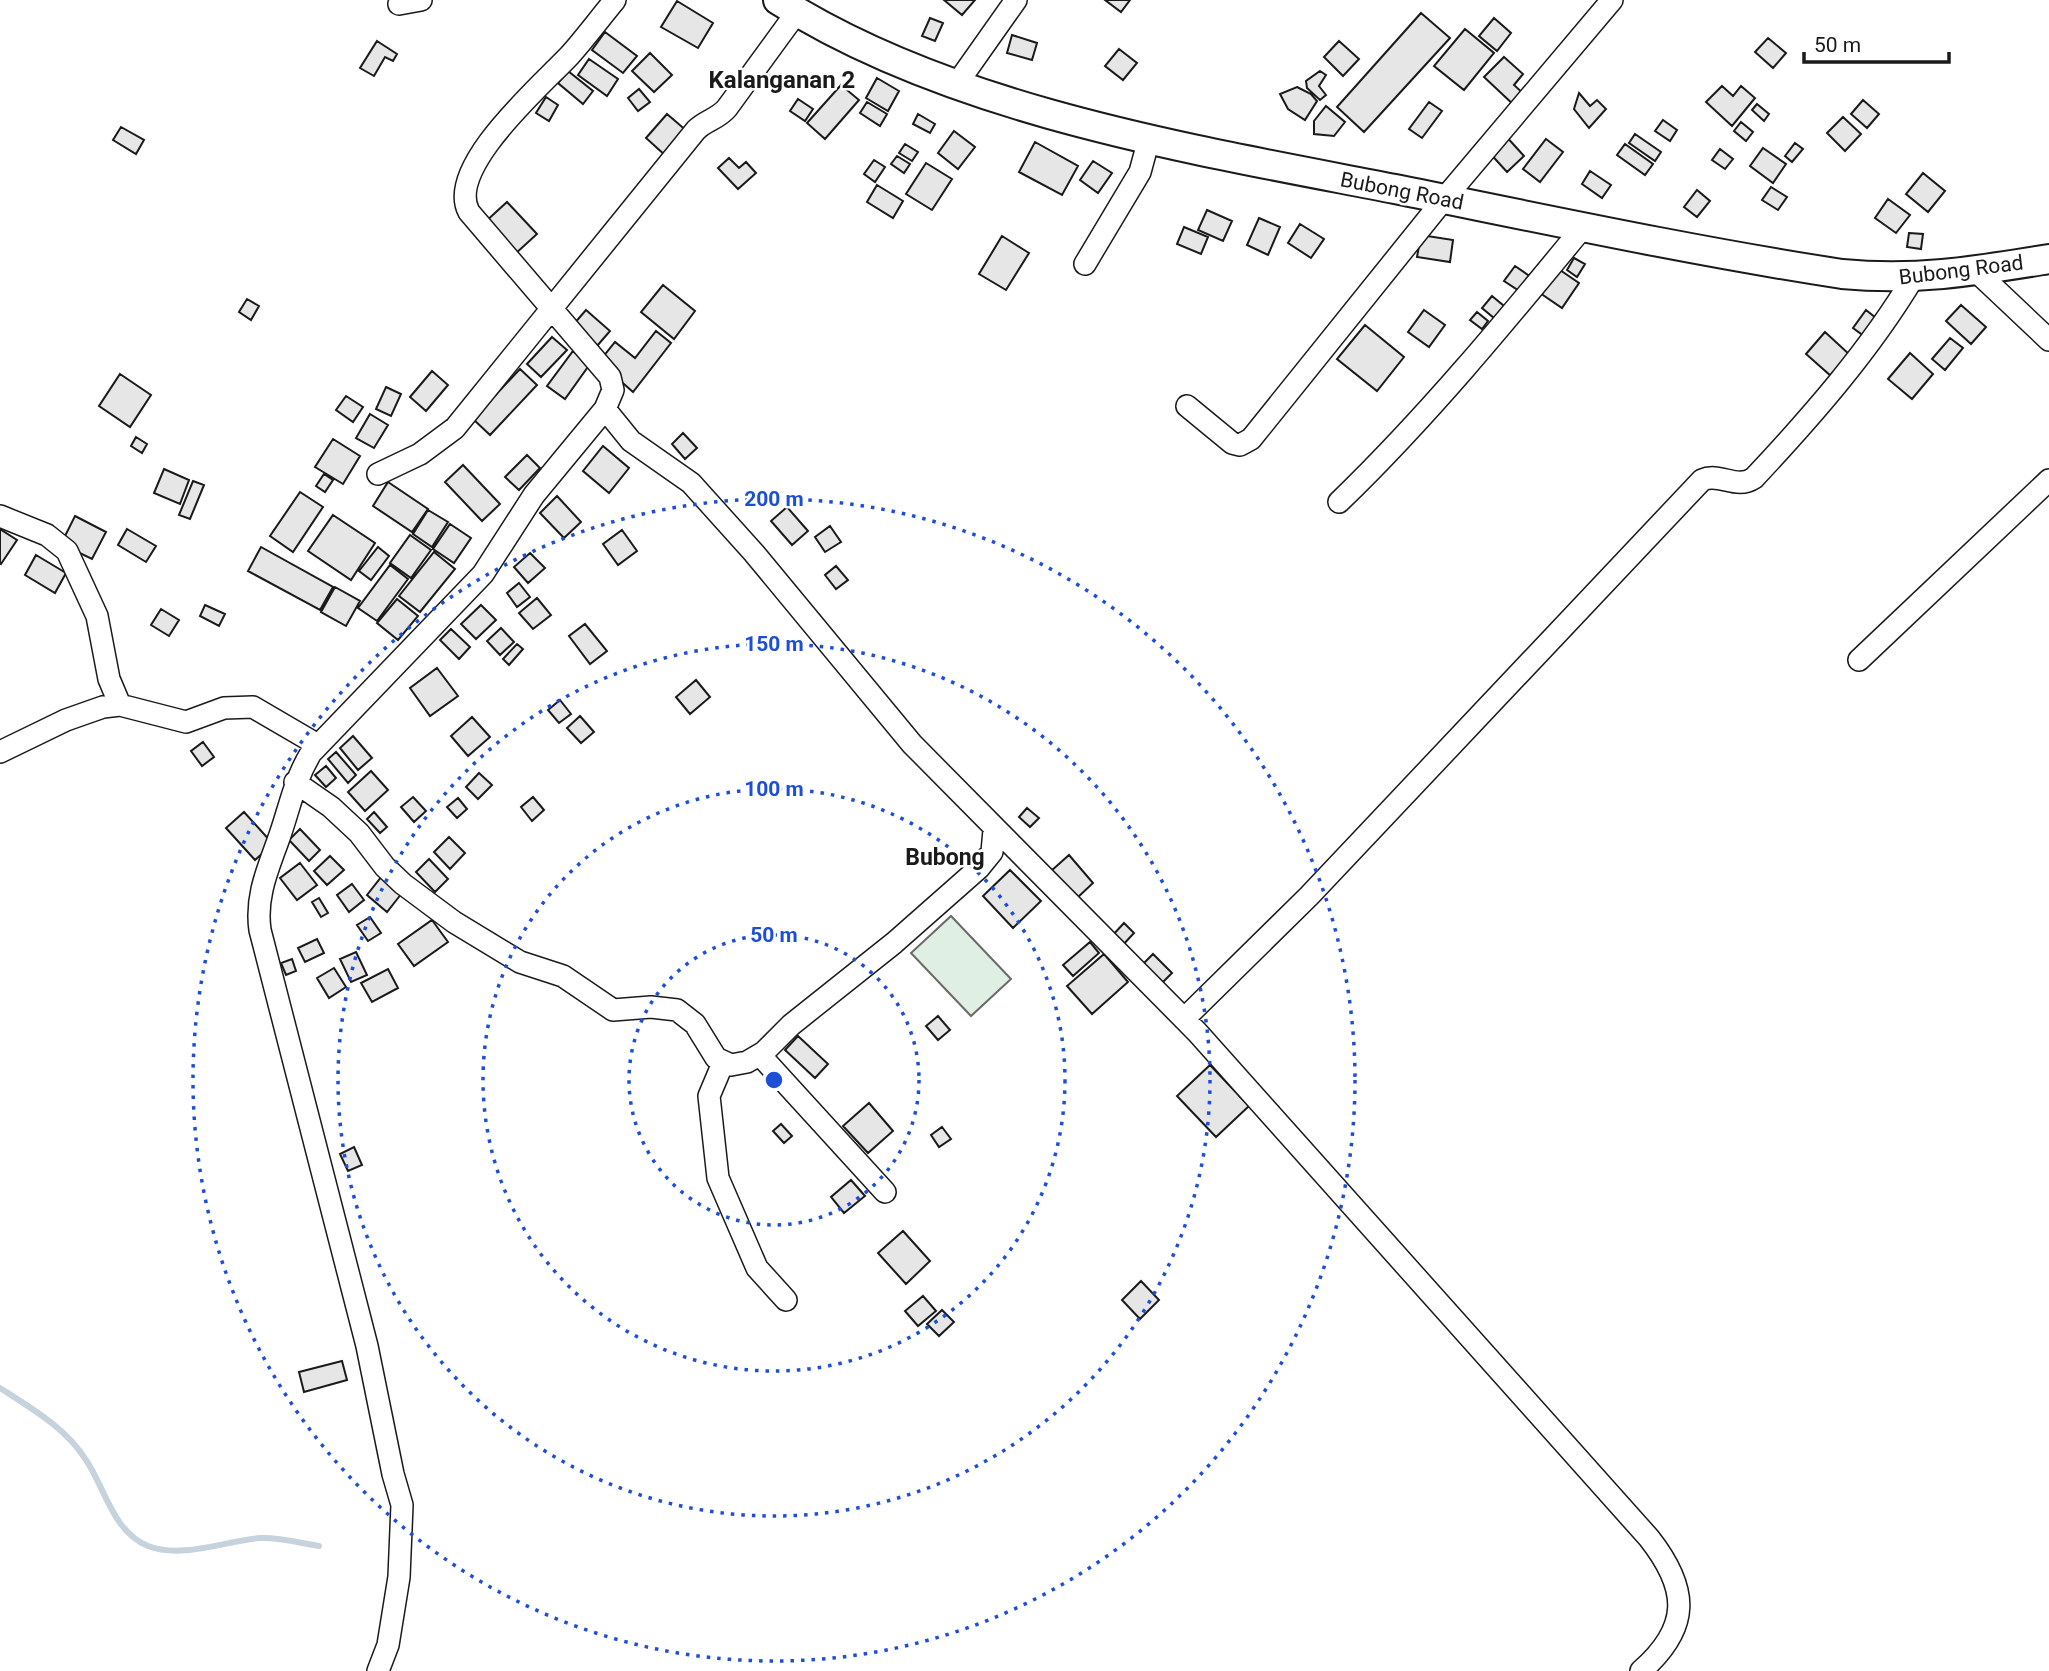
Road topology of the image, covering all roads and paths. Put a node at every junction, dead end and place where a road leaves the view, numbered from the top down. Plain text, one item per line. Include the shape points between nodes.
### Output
1 (421, 0) edge
2 (615, 0) edge
3 (1016, 0) edge
4 (1612, 0) edge
5 (399, 4) dead end
6 (788, 6) edge
7 (956, 85) junction
8 (1149, 138) junction
9 (1444, 199) junction
10 (1584, 226) junction
11 (2049, 259) edge
12 (1085, 264) dead end
13 (1976, 271) junction
14 (1913, 278) junction
15 (552, 308) junction
16 (2049, 340) edge
17 (1187, 406) dead end
18 (604, 409) junction
19 (378, 474) dead end
20 (2049, 480) edge
21 (1339, 502) dead end
22 (0, 516) edge
23 (1859, 660) dead end
24 (120, 705) junction
25 (318, 745) junction
26 (0, 752) edge
27 (295, 782) junction
28 (994, 830) junction
29 (1184, 1019) junction
30 (760, 1055) junction
31 (723, 1063) junction
32 (885, 1192) dead end
33 (786, 1300) dead end
34 (378, 1671) edge
35 (1640, 1671) edge

1 - 5 street
2 - 15 street via 490,142 465,186 464,203 469,212
3 - 7 street
4 - 9 street
6 - 7 main road, Bubong Road via 892,59
6 - 15 street via 727,108 699,127
7 - 8 main road, Bubong Road
8 - 9 main road, Bubong Road
8 - 12 street via 1140,172
9 - 10 main road, Bubong Road
9 - 17 street via 1245,444 1232,443
10 - 14 main road, Bubong Road via 1829,272
10 - 21 street via 1506,321
11 - 13 main road, Bubong Road
13 - 14 main road, Bubong Road
13 - 16 street
14 - 29 street via 1889,319 1754,478 1743,483 1713,477 1702,480 1309,896
15 - 18 street via 610,377 612,390
15 - 19 street via 454,428 420,454
18 - 25 street via 534,495 483,574
18 - 28 street via 631,441 691,483 871,697
20 - 23 street
22 - 24 street via 47,535 67,551 97,616 109,679
24 - 25 street via 186,722 224,708 253,707
24 - 26 street via 66,720
25 - 27 street
27 - 31 street via 359,833 403,884 454,922 531,968 563,976 614,1010 677,1010 695,1024
27 - 34 street via 261,887 259,919 401,1498 399,1577 388,1645
28 - 29 street
28 - 30 street via 992,852 979,868
29 - 35 street via 1661,1553 1676,1581 1681,1610 1668,1641
30 - 31 street via 739,1064
30 - 32 street
31 - 33 street via 709,1096 718,1178 757,1268

